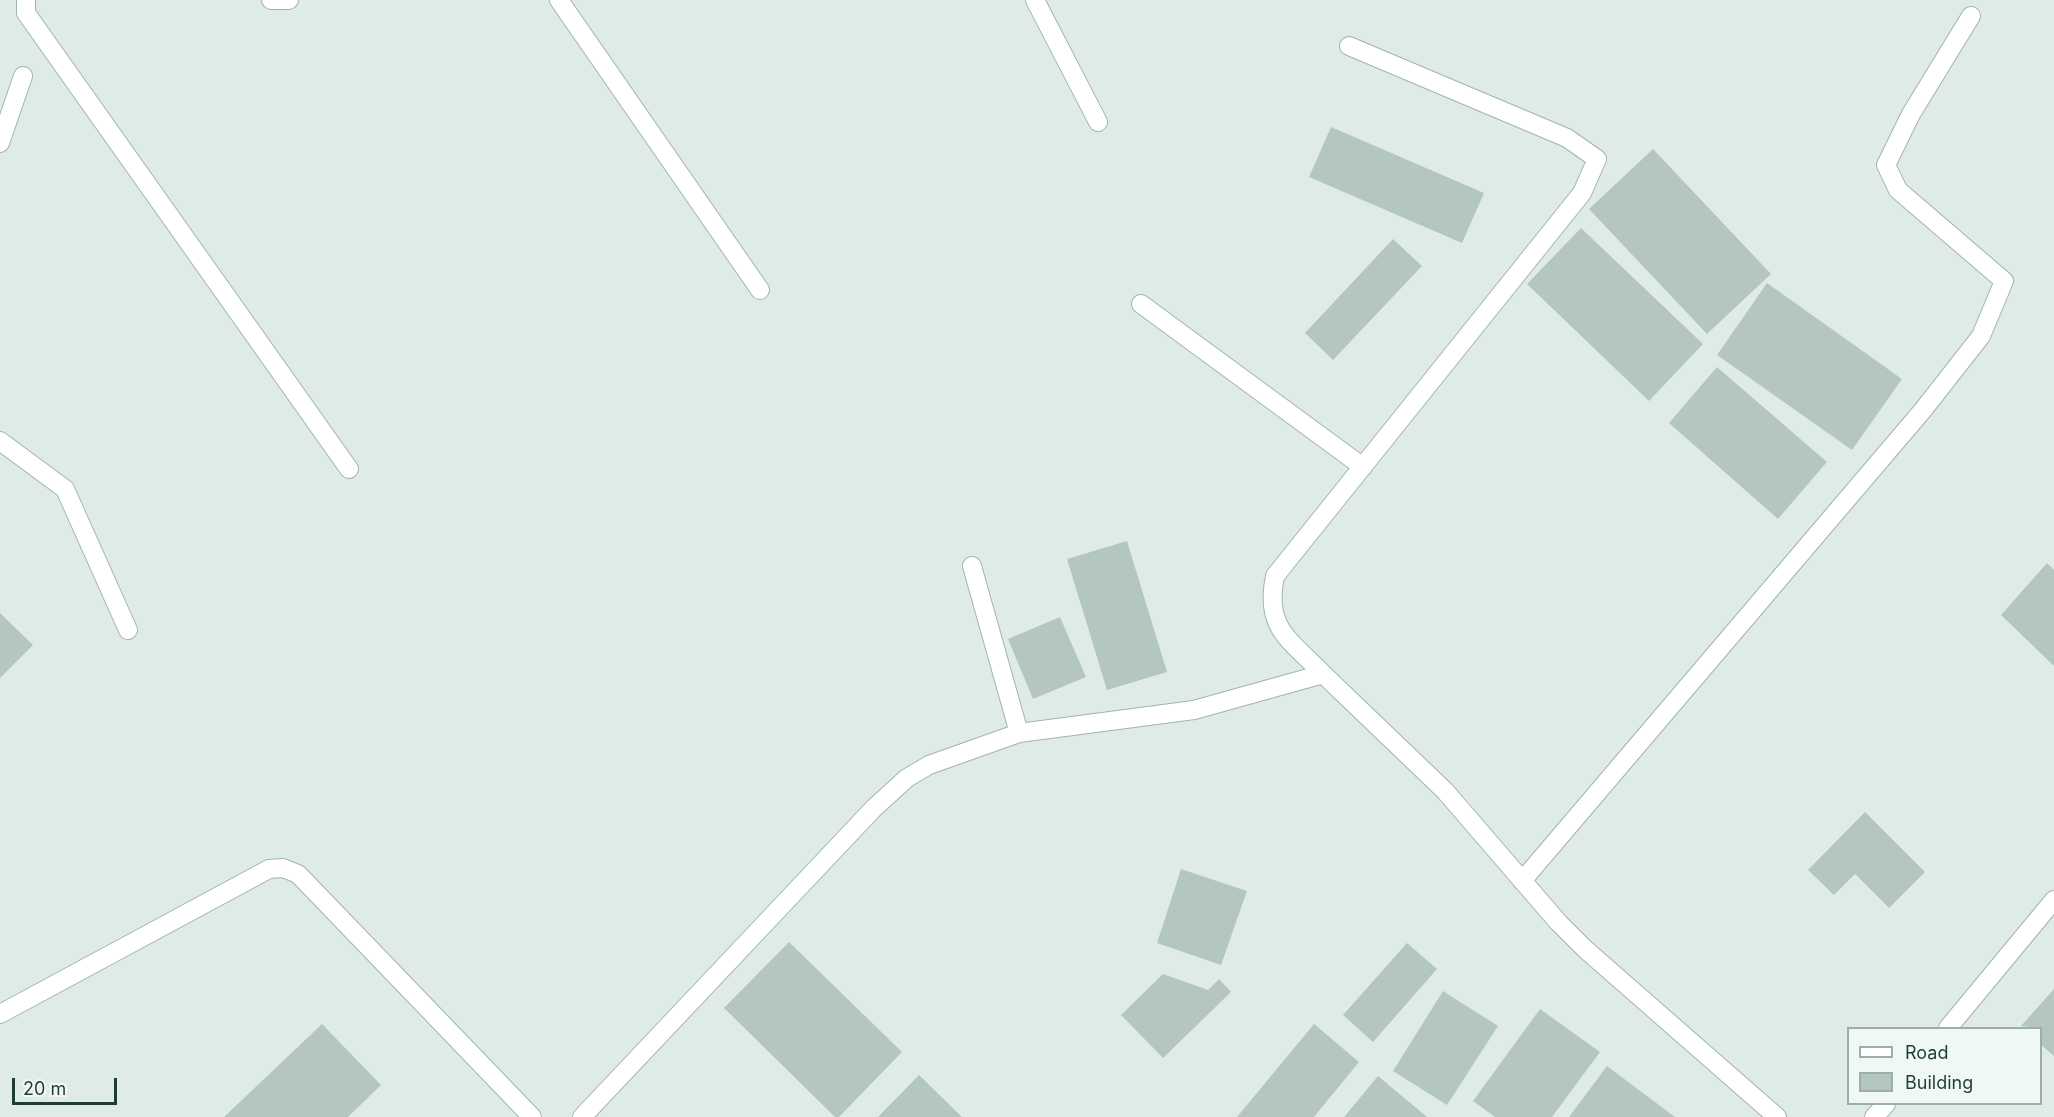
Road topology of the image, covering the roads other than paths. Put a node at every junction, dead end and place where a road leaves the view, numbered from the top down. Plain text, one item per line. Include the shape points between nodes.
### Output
1 (26, 0) edge
2 (271, 0) edge
3 (289, 0) edge
4 (559, 0) edge
5 (1035, 0) edge
6 (1971, 16) dead end
7 (1349, 46) dead end
8 (23, 76) dead end
9 (1098, 122) dead end
10 (0, 143) edge
11 (760, 290) dead end
12 (1140, 304) dead end
13 (0, 441) edge
14 (1363, 467) junction
15 (349, 469) dead end
16 (972, 566) dead end
17 (128, 630) dead end
18 (1323, 674) junction
19 (1019, 733) junction
20 (1522, 881) junction
21 (2054, 900) edge
22 (0, 1014) edge
23 (1950, 1027) edge
24 (1885, 1105) edge
25 (532, 1117) edge
26 (582, 1117) edge
27 (1777, 1117) edge
28 (1874, 1117) edge

1 - 15 street via 26,14
2 - 3 street
4 - 11 street
5 - 9 street
6 - 20 street via 1911,114 1886,165 1898,190 2004,281 1981,336 1923,411
7 - 14 street via 1567,138 1597,159 1582,193
8 - 10 street
12 - 14 street
13 - 17 street via 65,489
14 - 18 street via 1275,576 1270,598 1276,626
16 - 19 street
18 - 19 street via 1194,710
18 - 20 street via 1445,791
19 - 26 street via 929,765 907,778 874,808
20 - 27 street via 1586,949
21 - 23 street
22 - 25 street via 269,870 283,868 298,874
24 - 28 street

